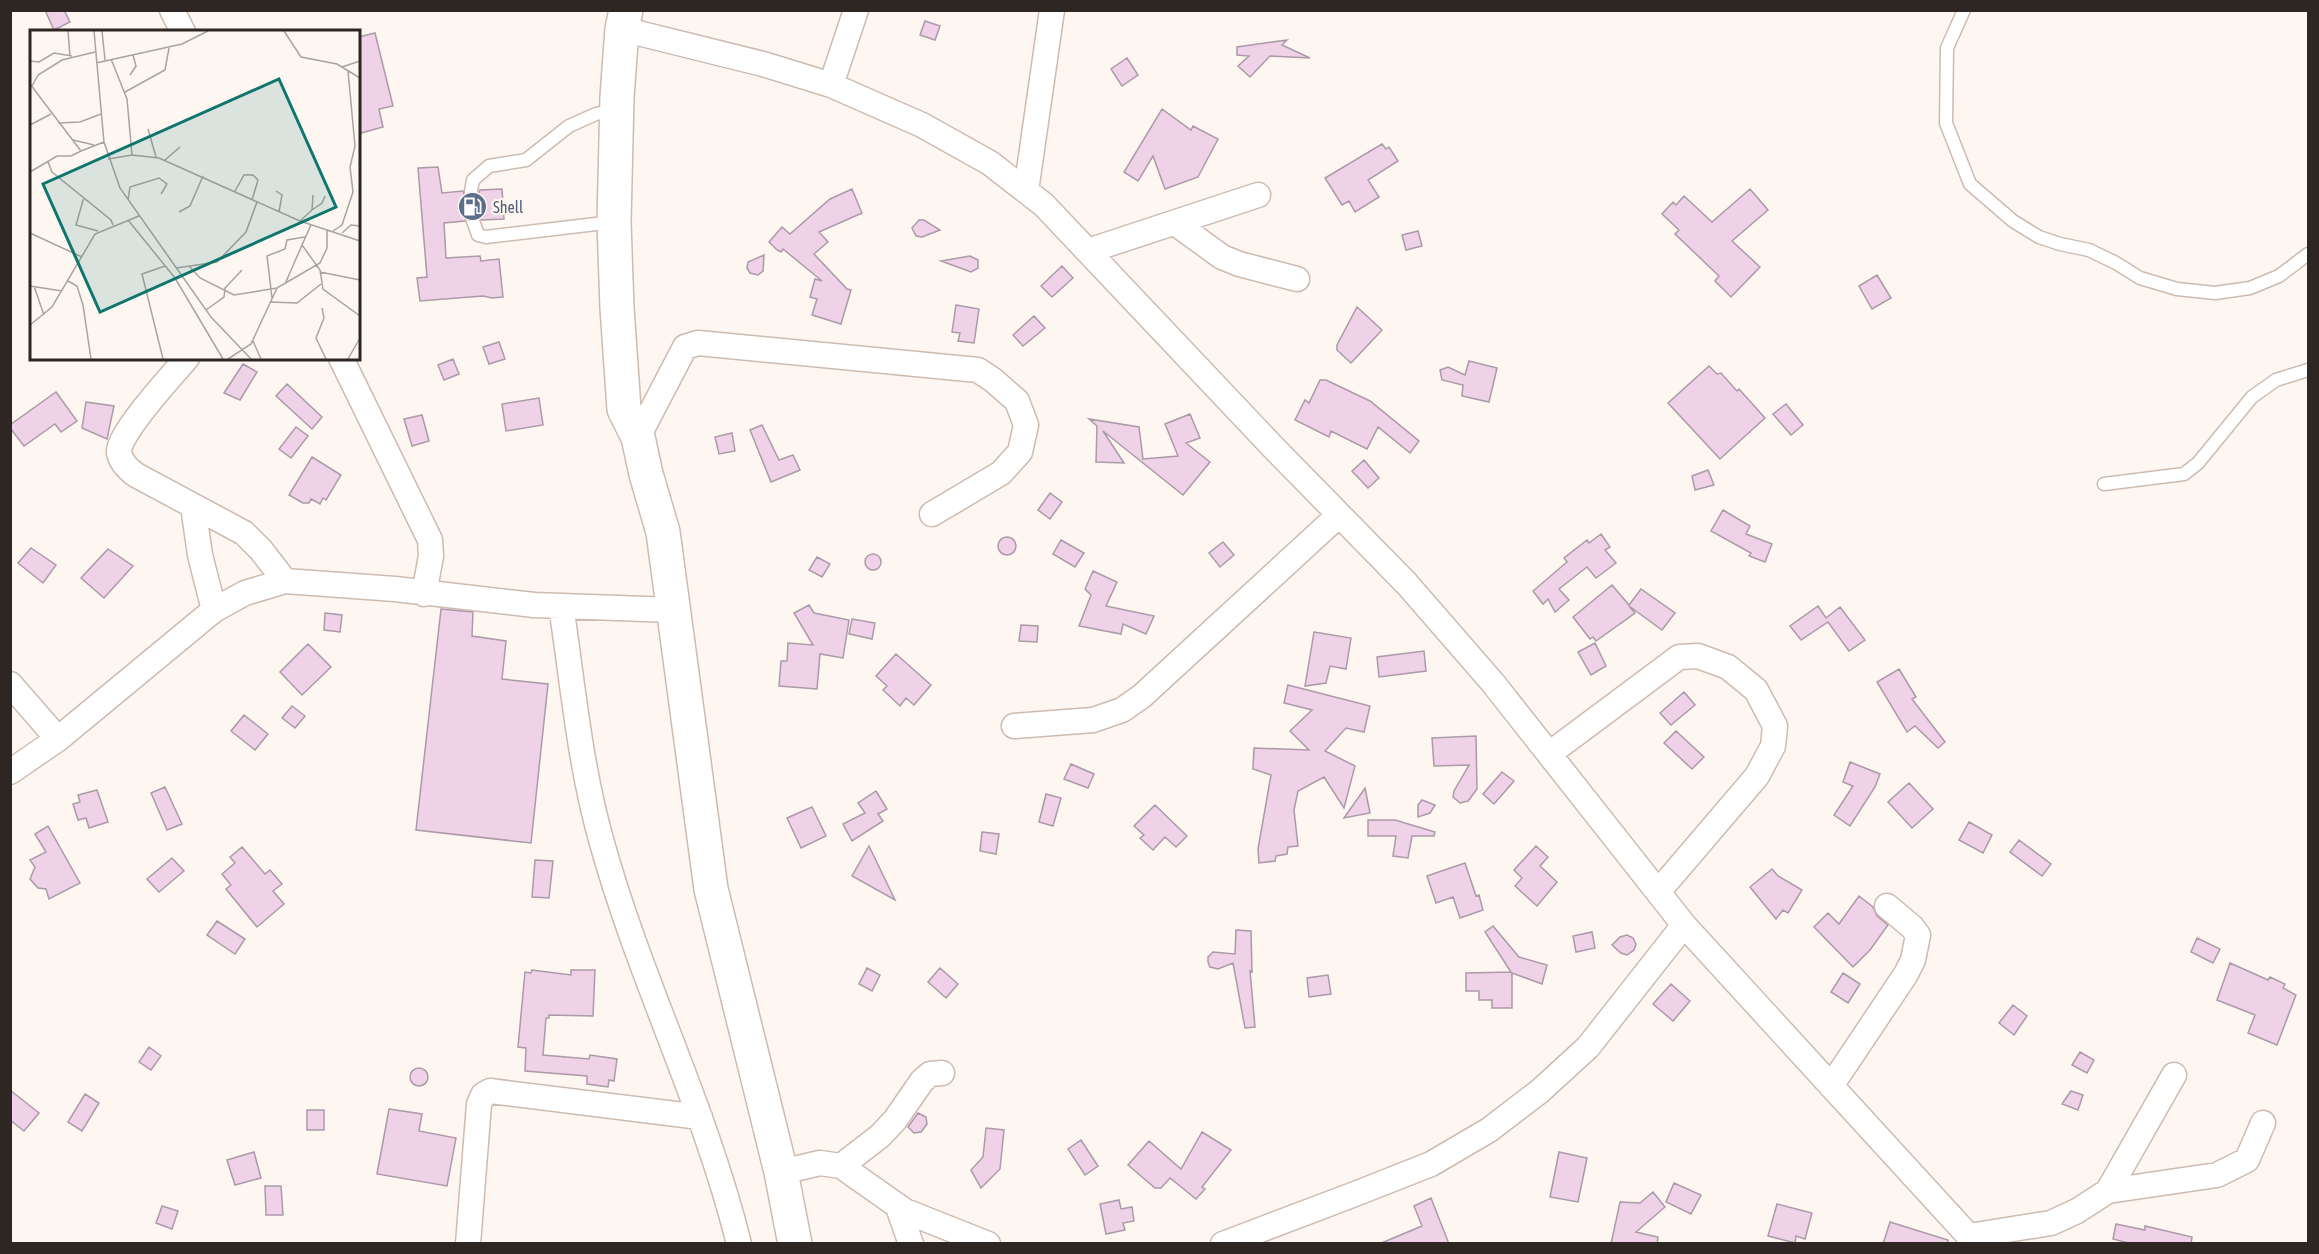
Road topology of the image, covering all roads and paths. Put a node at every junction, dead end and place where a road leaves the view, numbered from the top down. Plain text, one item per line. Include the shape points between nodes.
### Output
1 (172, 10) edge
2 (856, 10) edge
3 (1052, 10) edge
4 (1964, 10) edge
5 (624, 20) edge
6 (182, 30) edge
7 (831, 85) junction
8 (616, 109) junction
9 (471, 191) dead end
10 (1026, 191) junction
11 (1258, 195) dead end
12 (473, 221) dead end
13 (614, 222) junction
14 (1175, 223) junction
15 (1088, 251) junction
16 (2308, 254) edge
17 (1298, 279) dead end
18 (185, 360) edge
19 (342, 360) edge
20 (2308, 370) edge
21 (638, 437) junction
22 (2104, 484) dead end
23 (193, 506) junction
24 (932, 514) dead end
25 (1339, 515) junction
26 (285, 581) junction
27 (424, 594) junction
28 (561, 606) junction
29 (214, 610) junction
30 (673, 610) junction
31 (10, 684) edge
32 (1014, 726) dead end
33 (58, 739) junction
34 (1550, 754) junction
35 (10, 772) edge
36 (1658, 892) junction
37 (1887, 906) dead end
38 (1684, 925) junction
39 (942, 1073) dead end
40 (2174, 1075) dead end
41 (1831, 1086) junction
42 (700, 1117) junction
43 (2263, 1123) dead end
44 (841, 1166) junction
45 (781, 1172) junction
46 (2108, 1191) junction
47 (898, 1206) junction
48 (1973, 1240) edge
49 (468, 1244) edge
50 (739, 1244) edge
51 (795, 1244) edge
52 (911, 1244) edge
53 (988, 1244) edge
54 (1224, 1244) edge

1 - 6 street
2 - 7 street
3 - 10 street
4 - 16 lane via 1947,48 1946,123 1970,184 2013,221 2039,237 2089,250 2140,278 2177,289 2215,293 2250,288 2279,276
5 - 7 street
5 - 8 main road
7 - 10 street via 922,125 990,163
8 - 9 lane via 569,126 526,160 489,166 473,180
8 - 13 main road
10 - 15 street
11 - 14 street
12 - 13 lane via 478,235 486,237
13 - 21 main road via 624,409
14 - 15 street
14 - 17 street via 1222,257
15 - 25 street
18 - 23 street via 142,411 121,441 119,452 127,468 136,475
19 - 27 street via 430,540
20 - 22 lane via 2276,380 2252,398 2198,463 2184,474
21 - 24 street via 685,347 698,343 978,370 1017,402 1026,425 1020,452 1000,473
21 - 30 main road via 663,532
23 - 26 street via 244,533
23 - 29 street
25 - 32 street via 1122,710 1093,720
25 - 34 street via 1407,584
26 - 27 street
26 - 29 street via 245,593
27 - 28 street
28 - 30 street
28 - 42 street via 590,797 602,845 639,960
29 - 33 street
30 - 45 main road via 711,889
31 - 33 street
33 - 35 street
34 - 36 street
34 - 36 street via 1679,657 1698,656 1728,667 1756,690 1775,726 1773,746 1757,776
36 - 38 street
37 - 41 street via 1917,935 1913,960
38 - 41 street
38 - 54 street via 1588,1047 1489,1130 1431,1164
39 - 44 street via 930,1074 922,1081 888,1128
40 - 46 street
41 - 48 street
42 - 49 street via 490,1091 483,1095 480,1104
42 - 50 street
43 - 46 street via 2247,1160 2217,1175
44 - 45 street via 820,1163
44 - 47 street
45 - 51 main road
46 - 48 street via 2051,1223
47 - 52 street
47 - 53 street

